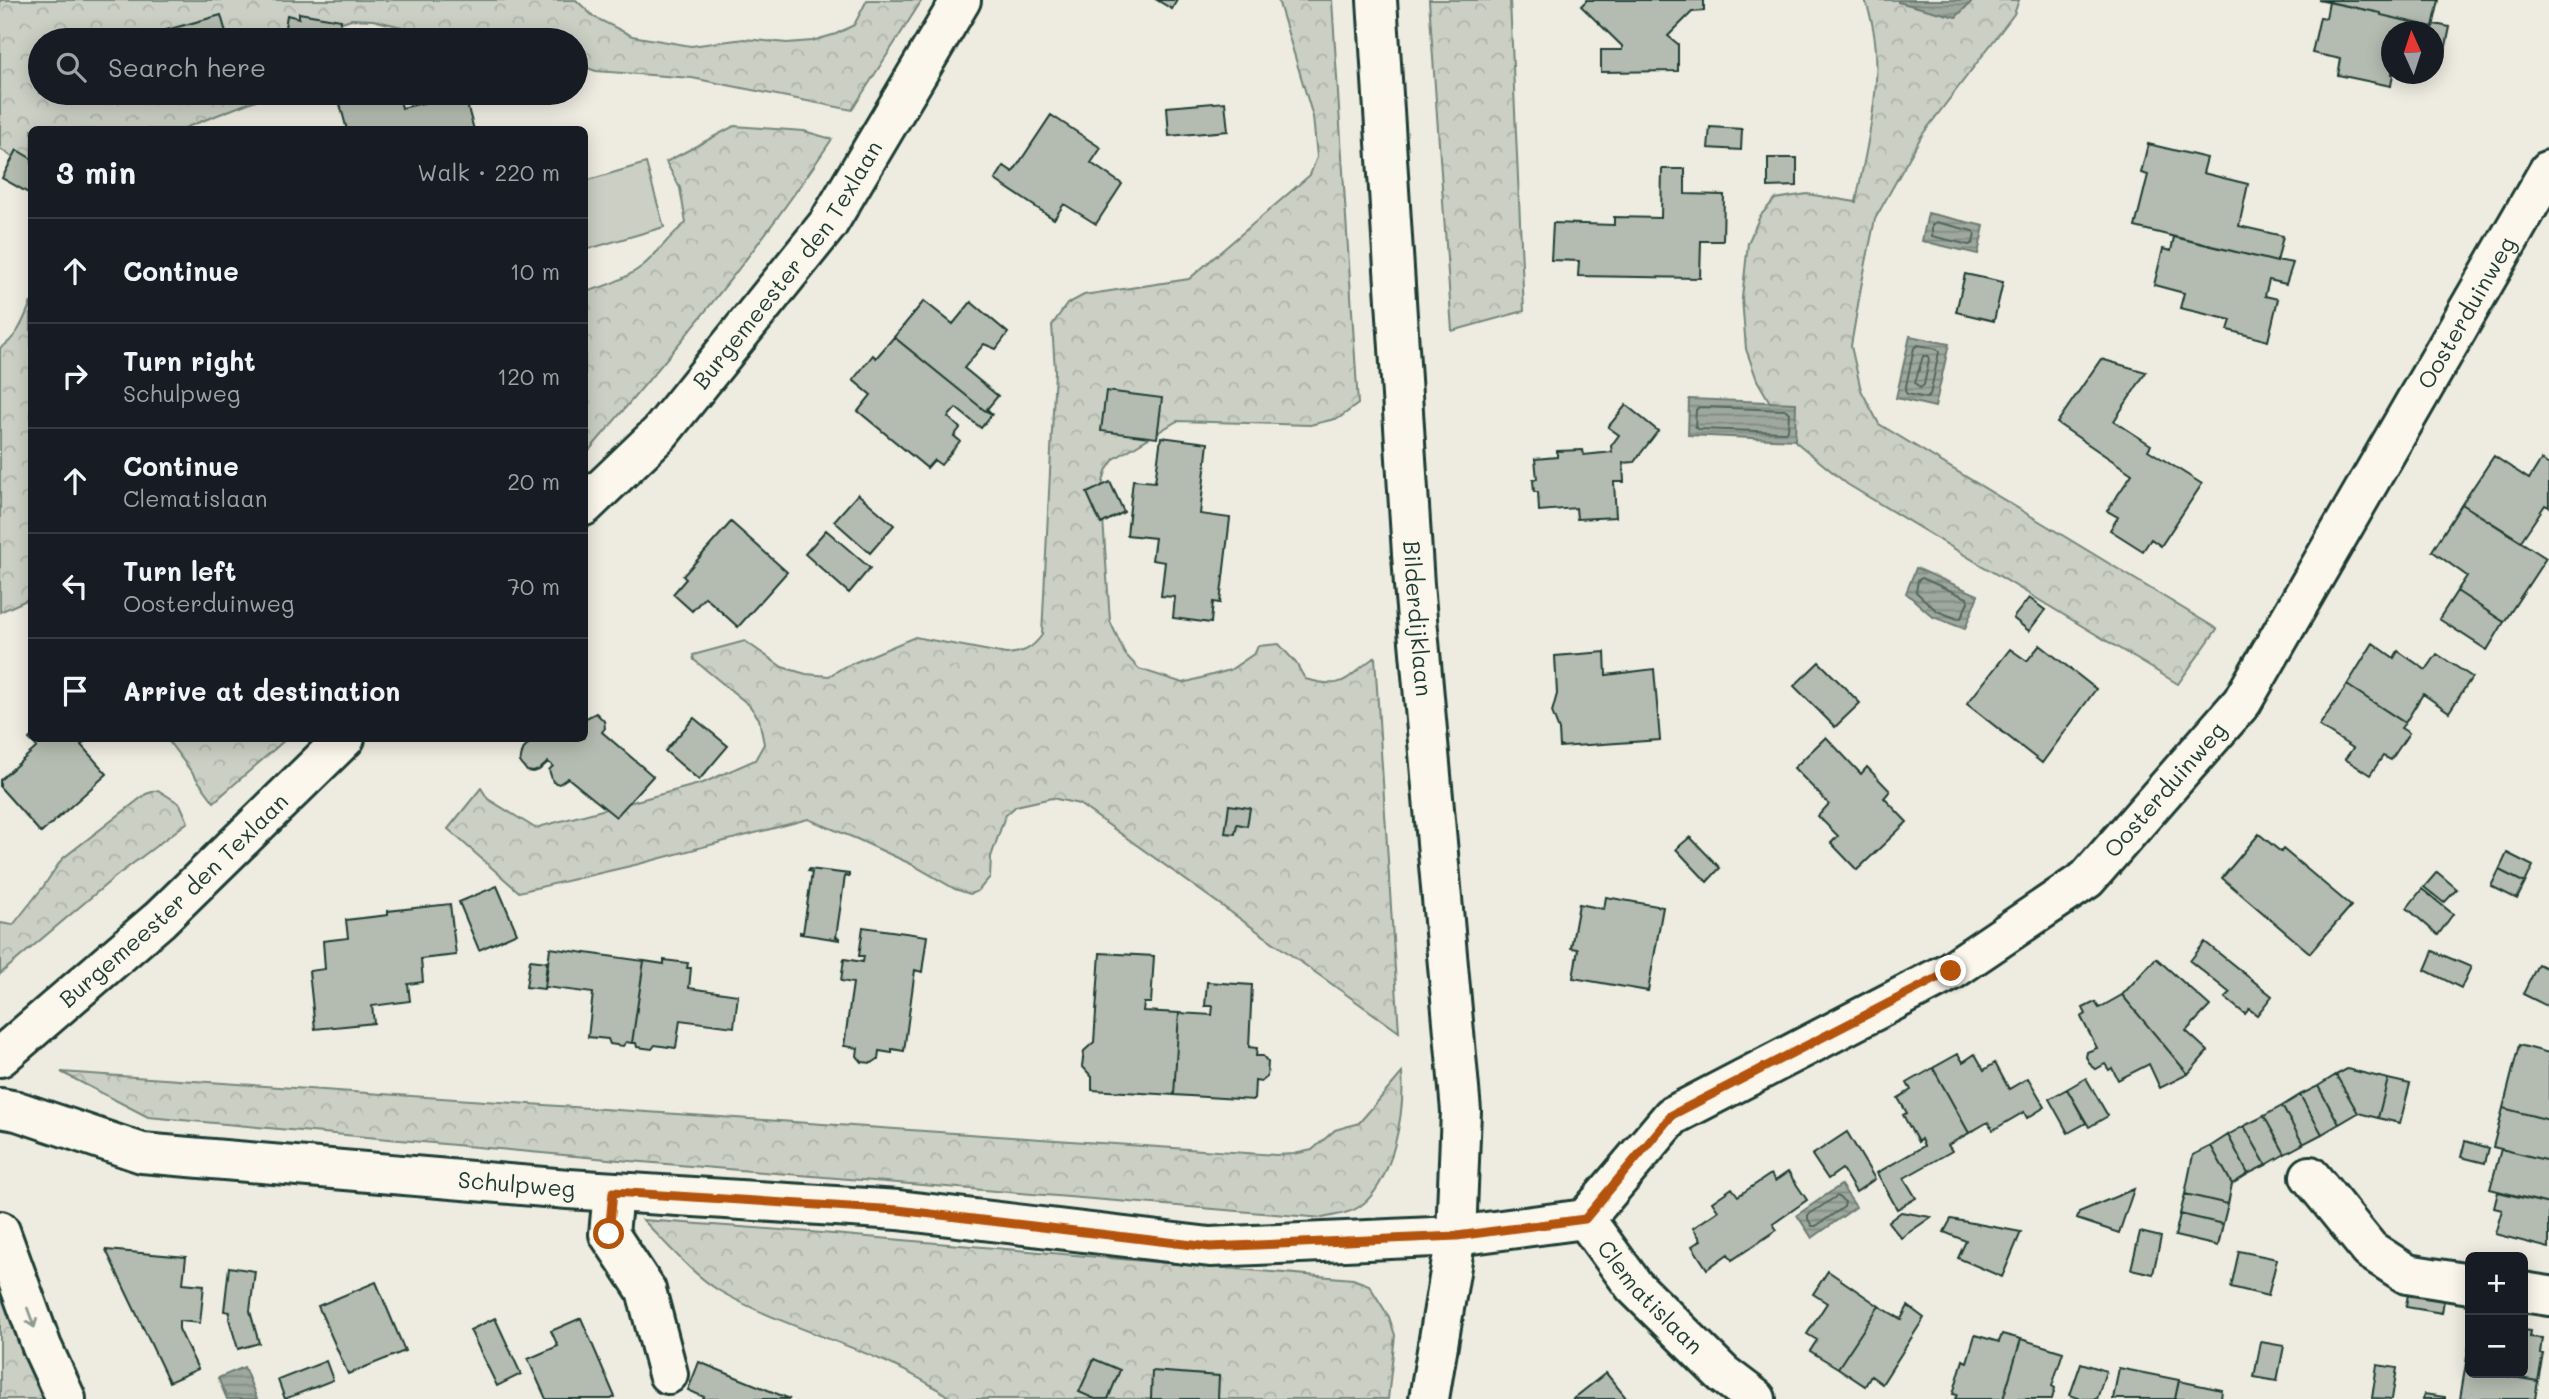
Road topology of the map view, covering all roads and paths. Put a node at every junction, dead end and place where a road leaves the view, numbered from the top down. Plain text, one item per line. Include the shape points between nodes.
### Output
1 (961, 0) edge
2 (1377, 0) edge
3 (2549, 170) edge
4 (588, 502) edge
5 (341, 742) edge
6 (0, 1057) edge
7 (0, 1108) edge
8 (2310, 1176) dead end
9 (613, 1192) junction
10 (1585, 1219) junction
11 (0, 1231) edge
12 (1457, 1236) junction
13 (2465, 1283) edge
14 (2528, 1293) edge
15 (2549, 1296) edge
16 (668, 1374) dead end
17 (66, 1399) edge
18 (1429, 1399) edge
19 (1756, 1399) edge

1 - 4 street, Burgemeester den Texlaan via 828,224 660,433
2 - 12 street, Bilderdijklaan via 1414,585 1461,1111
3 - 10 street, Oosterduinweg via 2242,702 2087,879 1951,971 1672,1115
5 - 6 street, Burgemeester den Texlaan via 160,919
7 - 9 street, Schulpweg via 142,1153
8 - 13 street via 2370,1250 2407,1274
9 - 12 street, Schulpweg via 898,1210 1210,1247
9 - 16 street via 609,1234 646,1290
10 - 12 street, Clematislaan
10 - 19 street, Clematislaan via 1634,1286 1723,1374
11 -> 17 street
12 - 18 street
14 - 15 street

